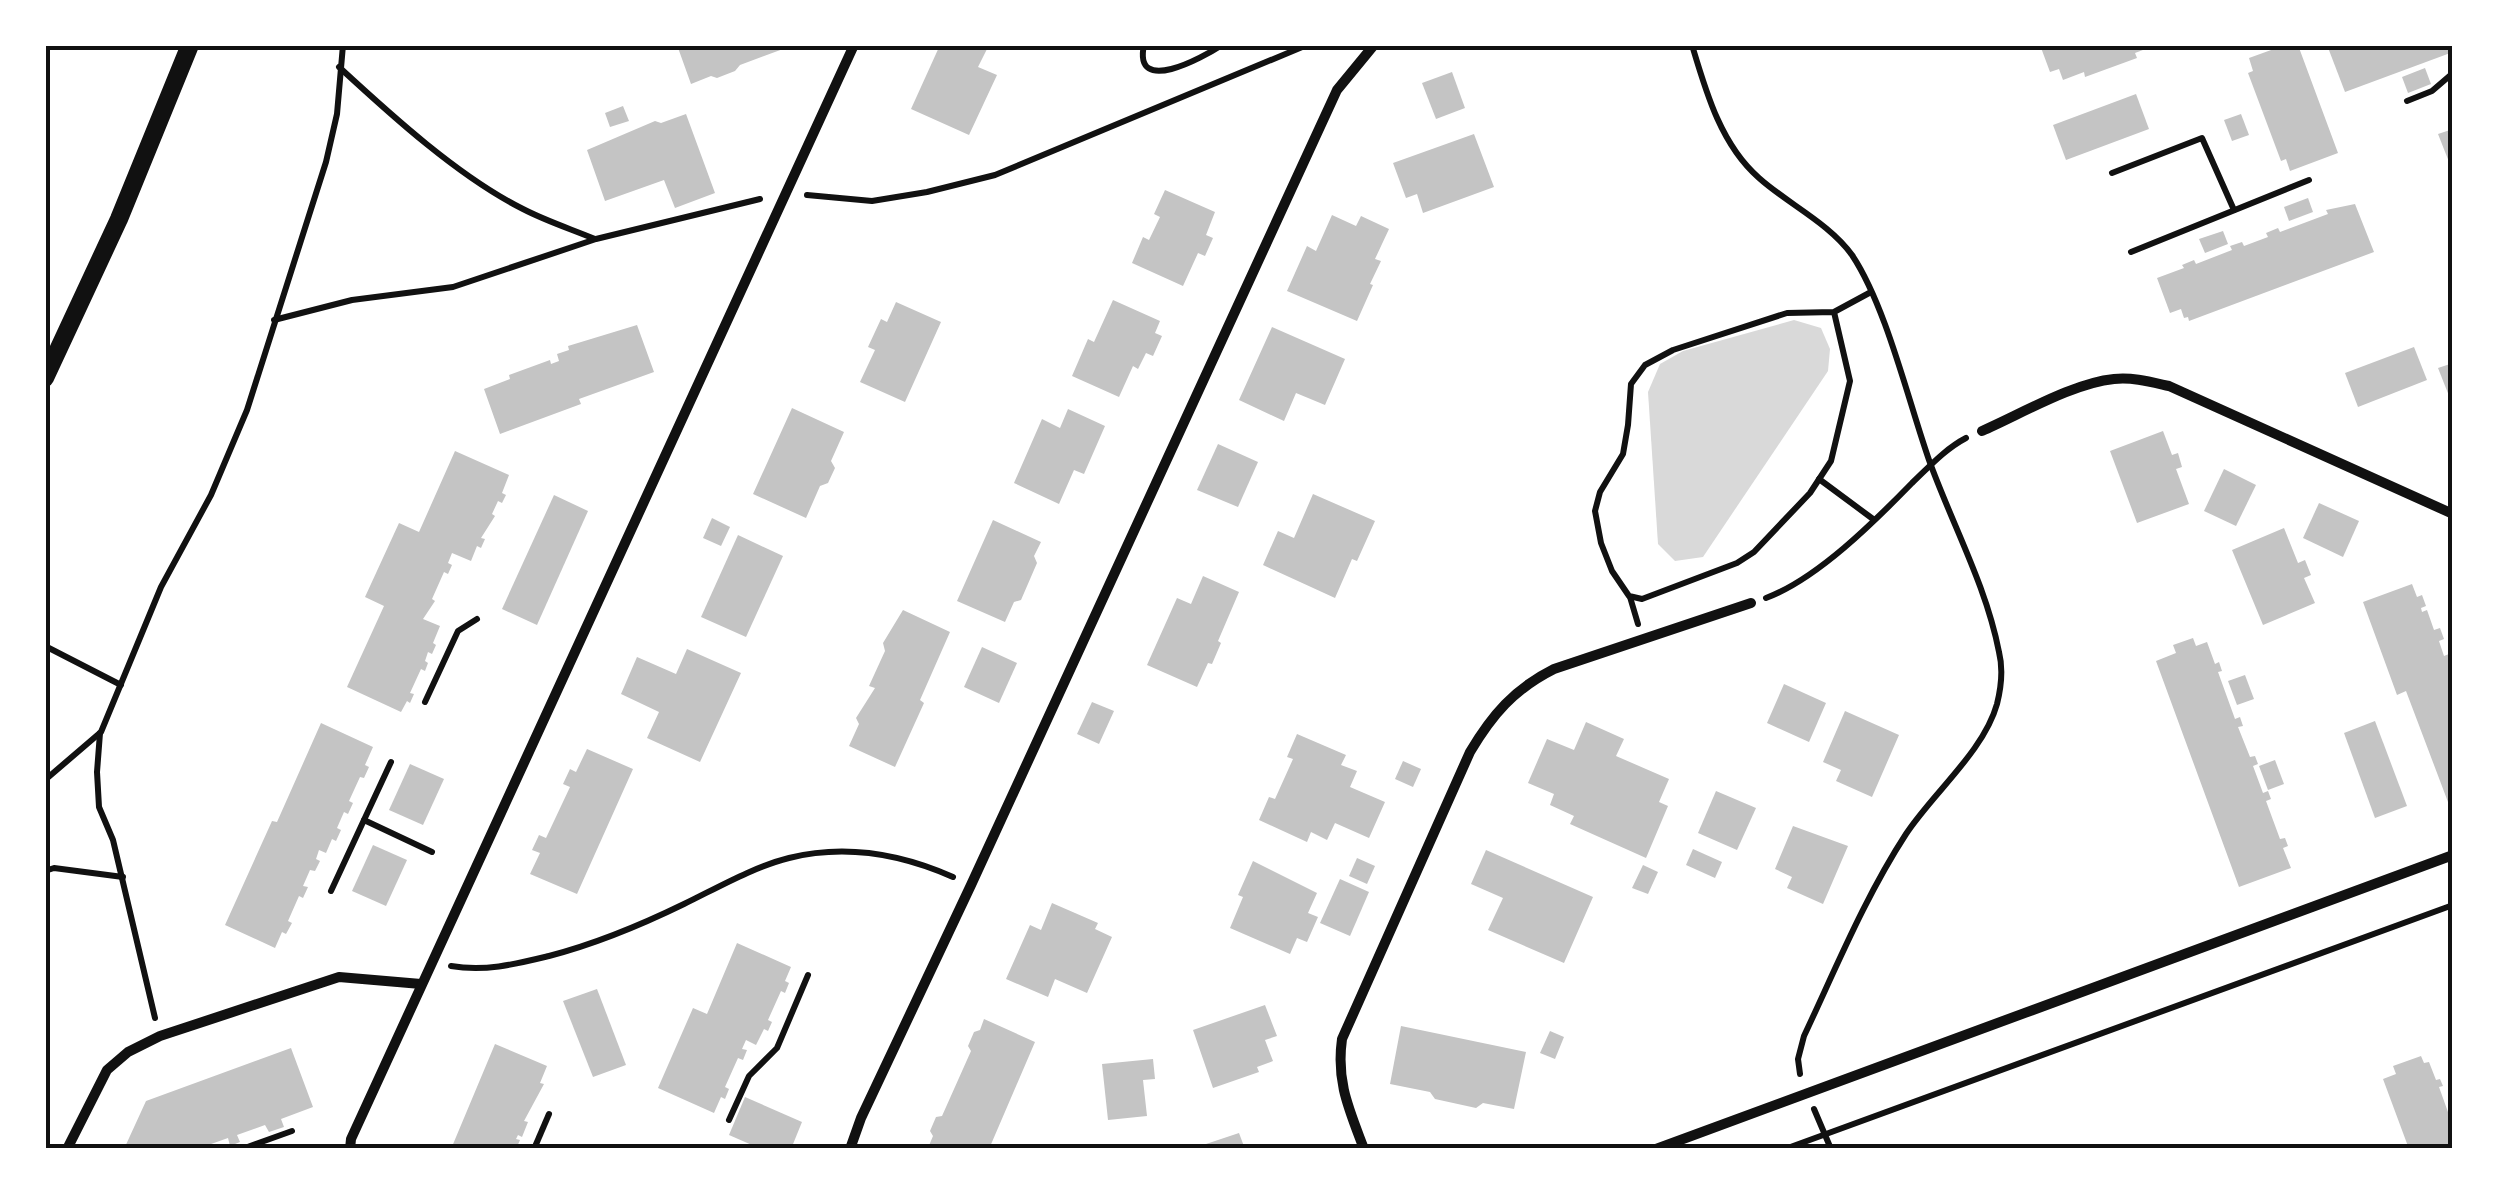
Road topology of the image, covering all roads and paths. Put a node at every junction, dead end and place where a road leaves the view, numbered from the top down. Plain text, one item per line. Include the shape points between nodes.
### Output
1 (190, 45) edge
2 (342, 45) edge
3 (854, 45) edge
4 (1144, 45) edge
5 (1222, 45) edge
6 (1307, 45) edge
7 (1374, 45) edge
8 (1692, 45) edge
9 (339, 67) junction
10 (2453, 73) edge
11 (2408, 102) dead end
12 (2112, 173) dead end
13 (2309, 180) dead end
14 (785, 194) junction
15 (2234, 210) junction
16 (596, 239) junction
17 (2131, 252) dead end
18 (1871, 292) junction
19 (1834, 312) junction
20 (274, 320) junction
21 (45, 378) edge
22 (1982, 431) joint
23 (1930, 464) junction
24 (1819, 479) junction
25 (2453, 514) edge
26 (1873, 519) junction
27 (1751, 603) joint
28 (477, 620) dead end
29 (45, 646) edge
30 (121, 685) junction
31 (425, 702) dead end
32 (100, 732) junction
33 (390, 762) dead end
34 (45, 780) edge
35 (364, 820) junction
36 (432, 852) dead end
37 (2453, 856) edge
38 (45, 870) edge
39 (123, 877) junction
40 (971, 885) junction
41 (331, 891) dead end
42 (2453, 905) edge
43 (430, 963) junction
44 (808, 975) dead end
45 (421, 984) junction
46 (160, 1036) junction
47 (1808, 1092) junction
48 (550, 1114) dead end
49 (729, 1120) dead end
50 (292, 1131) dead end
51 (1825, 1134) junction
52 (66, 1149) edge
53 (242, 1149) edge
54 (350, 1149) edge
55 (534, 1149) edge
56 (850, 1149) edge
57 (1364, 1149) edge
58 (1656, 1149) edge
59 (1785, 1149) edge
60 (1831, 1149) edge

1 - 21 street
2 - 9 path
3 - 14 street
4 - 5 path via 1144,66 1160,72
6 - 14 path via 995,175 872,201
7 - 40 street via 1337,90
8 - 18 path via 1707,97 1733,148 1756,177 1851,254
9 - 16 path via 492,189
9 - 20 path via 326,162
10 - 11 path
12 - 15 path via 2202,138
13 - 15 path
14 - 16 path
14 - 43 street
15 - 17 path
16 - 20 path via 453,286 352,300
18 - 19 path
18 - 23 path
19 - 24 path via 1850,381 1831,461
19 - 24 path via 1788,313 1645,365 1631,384 1622,454 1594,511 1622,588 1642,599 1754,552
20 - 30 path via 212,495 161,588
22 - 23 path
22 - 25 street via 2080,388 2138,379 2169,386
23 - 26 path
23 - 47 path via 1994,627 2001,657 1996,706 1984,732 1910,828 1864,909 1804,1036 1798,1059
24 - 26 path
26 - 27 path via 1816,571
27 - 57 street via 1554,669 1504,702 1487,724 1342,1039 1343,1093
28 - 31 path via 458,632
29 - 30 path
30 - 32 path
32 - 34 path
32 - 39 path via 100,807
33 - 35 path
35 - 36 path
35 - 41 path
37 - 47 street
38 - 39 path
39 - 46 path
40 - 43 path via 886,853 827,852 787,858 648,922 566,951 471,970
40 - 56 street
42 - 51 path
43 - 45 street
44 - 49 path via 777,1048 749,1076
45 - 46 street via 339,977
45 - 54 street
46 - 52 street via 107,1070
47 - 51 path
47 - 58 street
48 - 55 path
50 - 53 path
51 - 59 path
51 - 60 path

